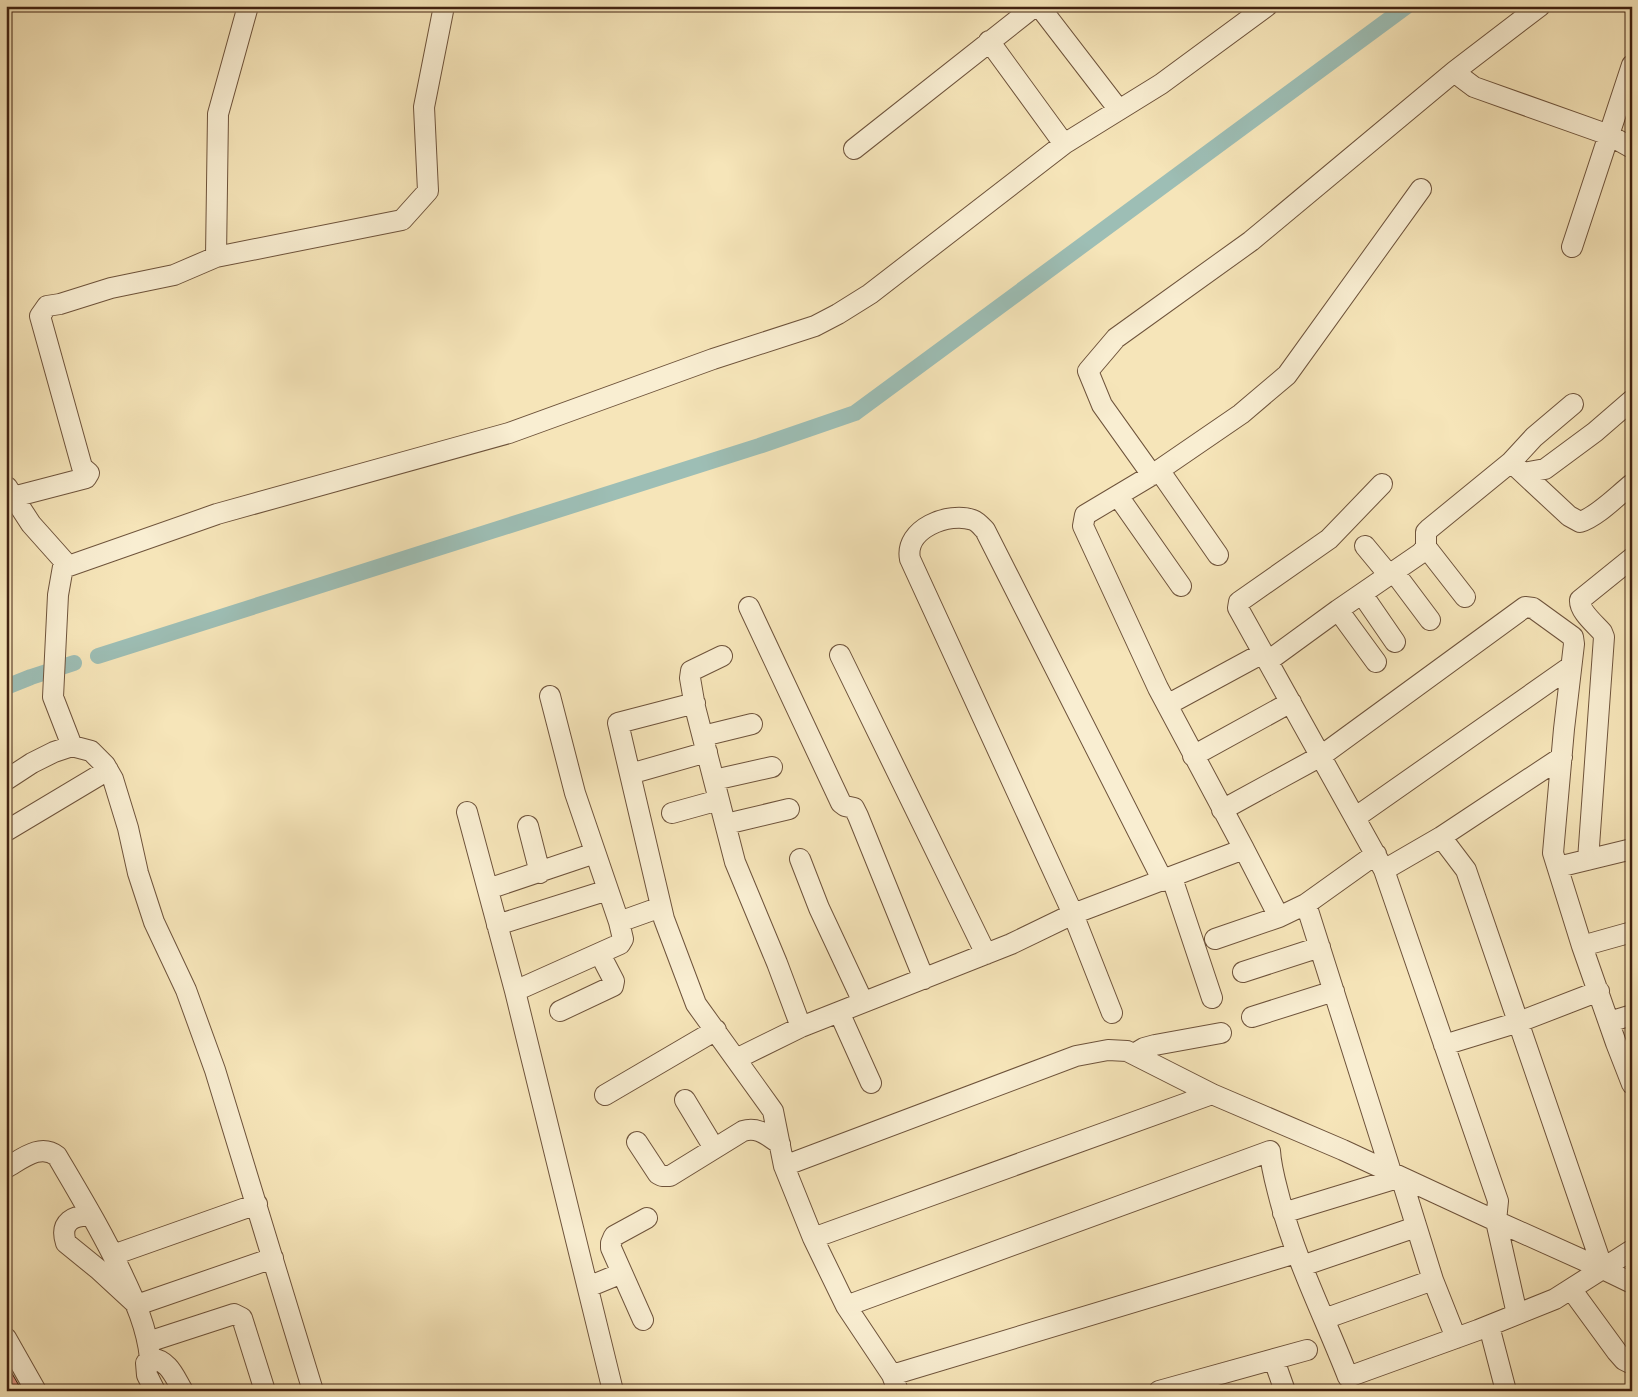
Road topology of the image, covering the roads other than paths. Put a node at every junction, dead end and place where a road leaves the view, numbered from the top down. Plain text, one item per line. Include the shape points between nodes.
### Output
1 (248, 6) edge
2 (444, 6) edge
3 (1035, 6) edge
4 (1039, 6) edge
5 (1266, 6) edge
6 (1540, 6) edge
7 (989, 41) junction
8 (1632, 65) edge
9 (1455, 71) junction
10 (1119, 110) junction
11 (1609, 135) junction
12 (1064, 144) junction
13 (1632, 148) edge
14 (854, 150) dead end
15 (1420, 189) dead end
16 (1572, 247) dead end
17 (216, 257) junction
18 (1632, 400) edge
19 (1574, 404) dead end
20 (1517, 468) junction
21 (1156, 473) junction
22 (1382, 484) dead end
23 (1632, 484) edge
24 (9, 494) edge
25 (1118, 496) junction
26 (1365, 546) dead end
27 (1426, 547) junction
28 (1218, 555) dead end
29 (1630, 563) edge
30 (63, 568) junction
31 (1391, 574) junction
32 (1180, 586) dead end
33 (1362, 594) junction
34 (1465, 597) dead end
35 (749, 607) dead end
36 (1338, 610) junction
37 (1430, 620) dead end
38 (1395, 642) dead end
39 (840, 654) dead end
40 (722, 656) dead end
41 (1266, 657) junction
42 (1376, 662) dead end
43 (1570, 667) junction
44 (550, 696) dead end
45 (1291, 702) junction
46 (695, 703) junction
47 (1167, 705) junction
48 (752, 724) dead end
49 (705, 744) junction
50 (72, 746) junction
51 (1193, 756) junction
52 (1321, 756) junction
53 (1562, 757) junction
54 (772, 767) dead end
55 (108, 770) junction
56 (630, 774) junction
57 (6, 780) edge
58 (714, 780) junction
59 (719, 800) junction
60 (790, 809) dead end
61 (1222, 810) junction
62 (467, 812) dead end
63 (672, 813) dead end
64 (1356, 817) junction
65 (726, 824) junction
66 (528, 826) dead end
67 (6, 831) edge
68 (1441, 837) junction
69 (1632, 849) edge
70 (1244, 850) junction
71 (595, 853) junction
72 (800, 860) dead end
73 (1588, 860) junction
74 (1380, 862) junction
75 (1558, 867) junction
76 (540, 873) junction
77 (1167, 879) junction
78 (488, 889) junction
79 (608, 890) junction
80 (1306, 904) junction
81 (661, 907) junction
82 (1073, 914) junction
83 (1279, 917) junction
84 (619, 922) junction
85 (497, 925) junction
86 (1632, 932) edge
87 (1216, 939) dead end
88 (1582, 946) junction
89 (1320, 947) junction
90 (600, 954) junction
91 (986, 954) junction
92 (1243, 972) dead end
93 (924, 979) junction
94 (515, 991) junction
95 (1334, 991) junction
96 (1599, 991) junction
97 (1212, 998) dead end
98 (864, 1002) junction
99 (560, 1011) dead end
100 (839, 1012) junction
101 (1112, 1013) dead end
102 (1632, 1016) edge
103 (1252, 1017) dead end
104 (1519, 1022) junction
105 (1609, 1022) junction
106 (801, 1027) junction
107 (716, 1030) junction
108 (1221, 1033) dead end
109 (1444, 1045) junction
110 (1134, 1054) junction
111 (736, 1059) junction
112 (871, 1083) dead end
113 (1632, 1084) edge
114 (1212, 1094) junction
115 (605, 1095) dead end
116 (685, 1100) dead end
117 (1266, 1117) junction
118 (637, 1142) dead end
119 (780, 1144) junction
120 (714, 1148) junction
121 (1270, 1151) junction
122 (784, 1166) junction
123 (6, 1168) edge
124 (1396, 1175) junction
125 (257, 1204) junction
126 (1283, 1214) junction
127 (92, 1216) junction
128 (647, 1218) dead end
129 (1496, 1221) junction
130 (1416, 1227) junction
131 (813, 1238) junction
132 (1632, 1250) edge
133 (113, 1254) junction
134 (273, 1258) junction
135 (1299, 1260) junction
136 (1603, 1268) junction
137 (622, 1273) junction
138 (1433, 1280) junction
139 (1632, 1283) edge
140 (588, 1288) junction
141 (1572, 1289) junction
142 (137, 1305) junction
143 (846, 1306) junction
144 (1517, 1314) junction
145 (1324, 1318) junction
146 (643, 1320) dead end
147 (1489, 1326) junction
148 (6, 1338) edge
149 (1456, 1338) junction
150 (149, 1350) junction
151 (1307, 1350) dead end
152 (1274, 1360) junction
153 (1632, 1364) edge
154 (895, 1383) edge
155 (1344, 1384) edge
156 (36, 1391) edge
157 (155, 1391) edge
158 (183, 1391) edge
159 (264, 1391) edge
160 (313, 1391) edge
161 (613, 1391) edge
162 (1159, 1391) edge
163 (1285, 1391) edge
164 (1506, 1391) edge

1 - 17 street via 218,114
2 - 17 street via 424,107 428,191 402,220
3 - 7 street
4 - 10 street
5 - 10 street via 1161,84
6 - 9 street
7 - 12 street
7 - 14 street
8 - 11 street
9 - 11 street via 1474,87
9 - 21 street via 1251,241 1116,338 1088,371 1102,405
10 - 12 street
11 - 13 street
11 - 16 street
12 - 30 street via 870,294 815,326 713,359 509,433 217,514
15 - 21 street via 1287,375 1241,414
17 - 24 street via 174,274 47,306 40,316 82,467 89,473 86,478
18 - 20 street via 1545,469
19 - 20 street via 1534,437
20 - 23 street via 1569,516 1580,522
20 - 27 street via 1429,528
21 - 25 street
21 - 28 street
22 - 41 street via 1328,539 1239,602 1238,608
24 - 30 street via 64,561
25 - 32 street
25 - 47 street via 1086,515 1082,526
26 - 31 street
27 - 31 street
27 - 34 street
29 - 73 street via 1580,600 1579,605 1604,637
30 - 50 street via 58,595 53,697
31 - 33 street
31 - 37 street
33 - 36 street
33 - 38 street
35 - 93 street via 842,803 854,808 858,816
36 - 41 street
36 - 42 street
39 - 91 street
40 - 46 street via 691,671
41 - 45 street
41 - 47 street
43 - 52 street via 1573,637 1533,608 1524,607
43 - 53 street
43 - 64 street
44 - 71 street via 575,793
45 - 51 street
45 - 52 street
46 - 49 street
46 - 56 street via 618,723
47 - 51 street
48 - 49 street
49 - 56 street
49 - 58 street
50 - 55 street via 91,751
50 - 57 street via 32,763
51 - 61 street
52 - 61 street
52 - 64 street
53 - 68 street
53 - 75 street via 1554,853
54 - 58 street
55 - 67 street
55 - 125 street via 121,803 138,874 154,922 186,990 218,1078
56 - 81 street
58 - 59 street
59 - 63 street
59 - 65 street
60 - 65 street
61 - 70 street
62 - 78 street
64 - 74 street
65 - 106 street via 738,872
66 - 76 street
68 - 74 street
68 - 104 street via 1466,870
69 - 73 street
70 - 77 street
70 - 83 street
71 - 76 street
71 - 79 street
72 - 98 street
73 - 75 street
74 - 80 street
74 - 109 street
75 - 88 street
76 - 78 street
77 - 82 street
77 - 82 street via 985,530 968,519 938,521 916,536 909,546 910,559
77 - 97 street
78 - 85 street
79 - 84 street
79 - 85 street
80 - 83 street
80 - 89 street
81 - 84 street
81 - 107 street via 696,1004
82 - 91 street
82 - 101 street
83 - 87 street
84 - 90 street via 623,939 620,944
85 - 94 street
86 - 88 street
88 - 96 street
89 - 92 street
89 - 95 street
90 - 94 street
90 - 99 street via 614,981 613,986
91 - 93 street
93 - 98 street
94 - 140 street
95 - 103 street
95 - 124 street
96 - 104 street
96 - 105 street
98 - 100 street
100 - 106 street
100 - 112 street
102 - 105 street
104 - 109 street
104 - 136 street
105 - 113 street
106 - 111 street
107 - 111 street
107 - 115 street
108 - 110 street via 1155,1045
109 - 129 street via 1498,1200
110 - 114 street
110 - 122 street via 1108,1050 1076,1056
111 - 119 street via 773,1111
114 - 117 street
114 - 131 street
116 - 120 street
117 - 121 street
117 - 124 street
118 - 120 street via 662,1176 670,1176
119 - 120 street via 763,1132 750,1129
119 - 122 street
121 - 126 street
121 - 143 street
122 - 131 street
123 - 127 street via 35,1152 51,1151
124 - 126 street
124 - 129 street
124 - 130 street
125 - 133 street
125 - 134 street
126 - 135 street
127 - 133 street
127 - 142 street via 75,1216 68,1222 63,1231 66,1243
128 - 137 street via 612,1239 611,1248
129 - 136 street
129 - 144 street
130 - 135 street
130 - 138 street
131 - 143 street
132 - 136 street
133 - 142 street
134 - 142 street
134 - 160 street
135 - 145 street
135 - 154 street
136 - 139 street
136 - 141 street
137 - 140 street
137 - 146 street
138 - 145 street
138 - 149 street
140 - 161 street
141 - 144 street
141 - 153 street via 1624,1360
142 - 150 street
143 - 154 street
144 - 147 street
145 - 155 street
147 - 149 street
147 - 164 street
148 - 156 street
149 - 155 street
150 - 157 street via 146,1369
150 - 158 street via 165,1363
150 - 159 street via 237,1315 242,1318
151 - 152 street
152 - 162 street
152 - 163 street

